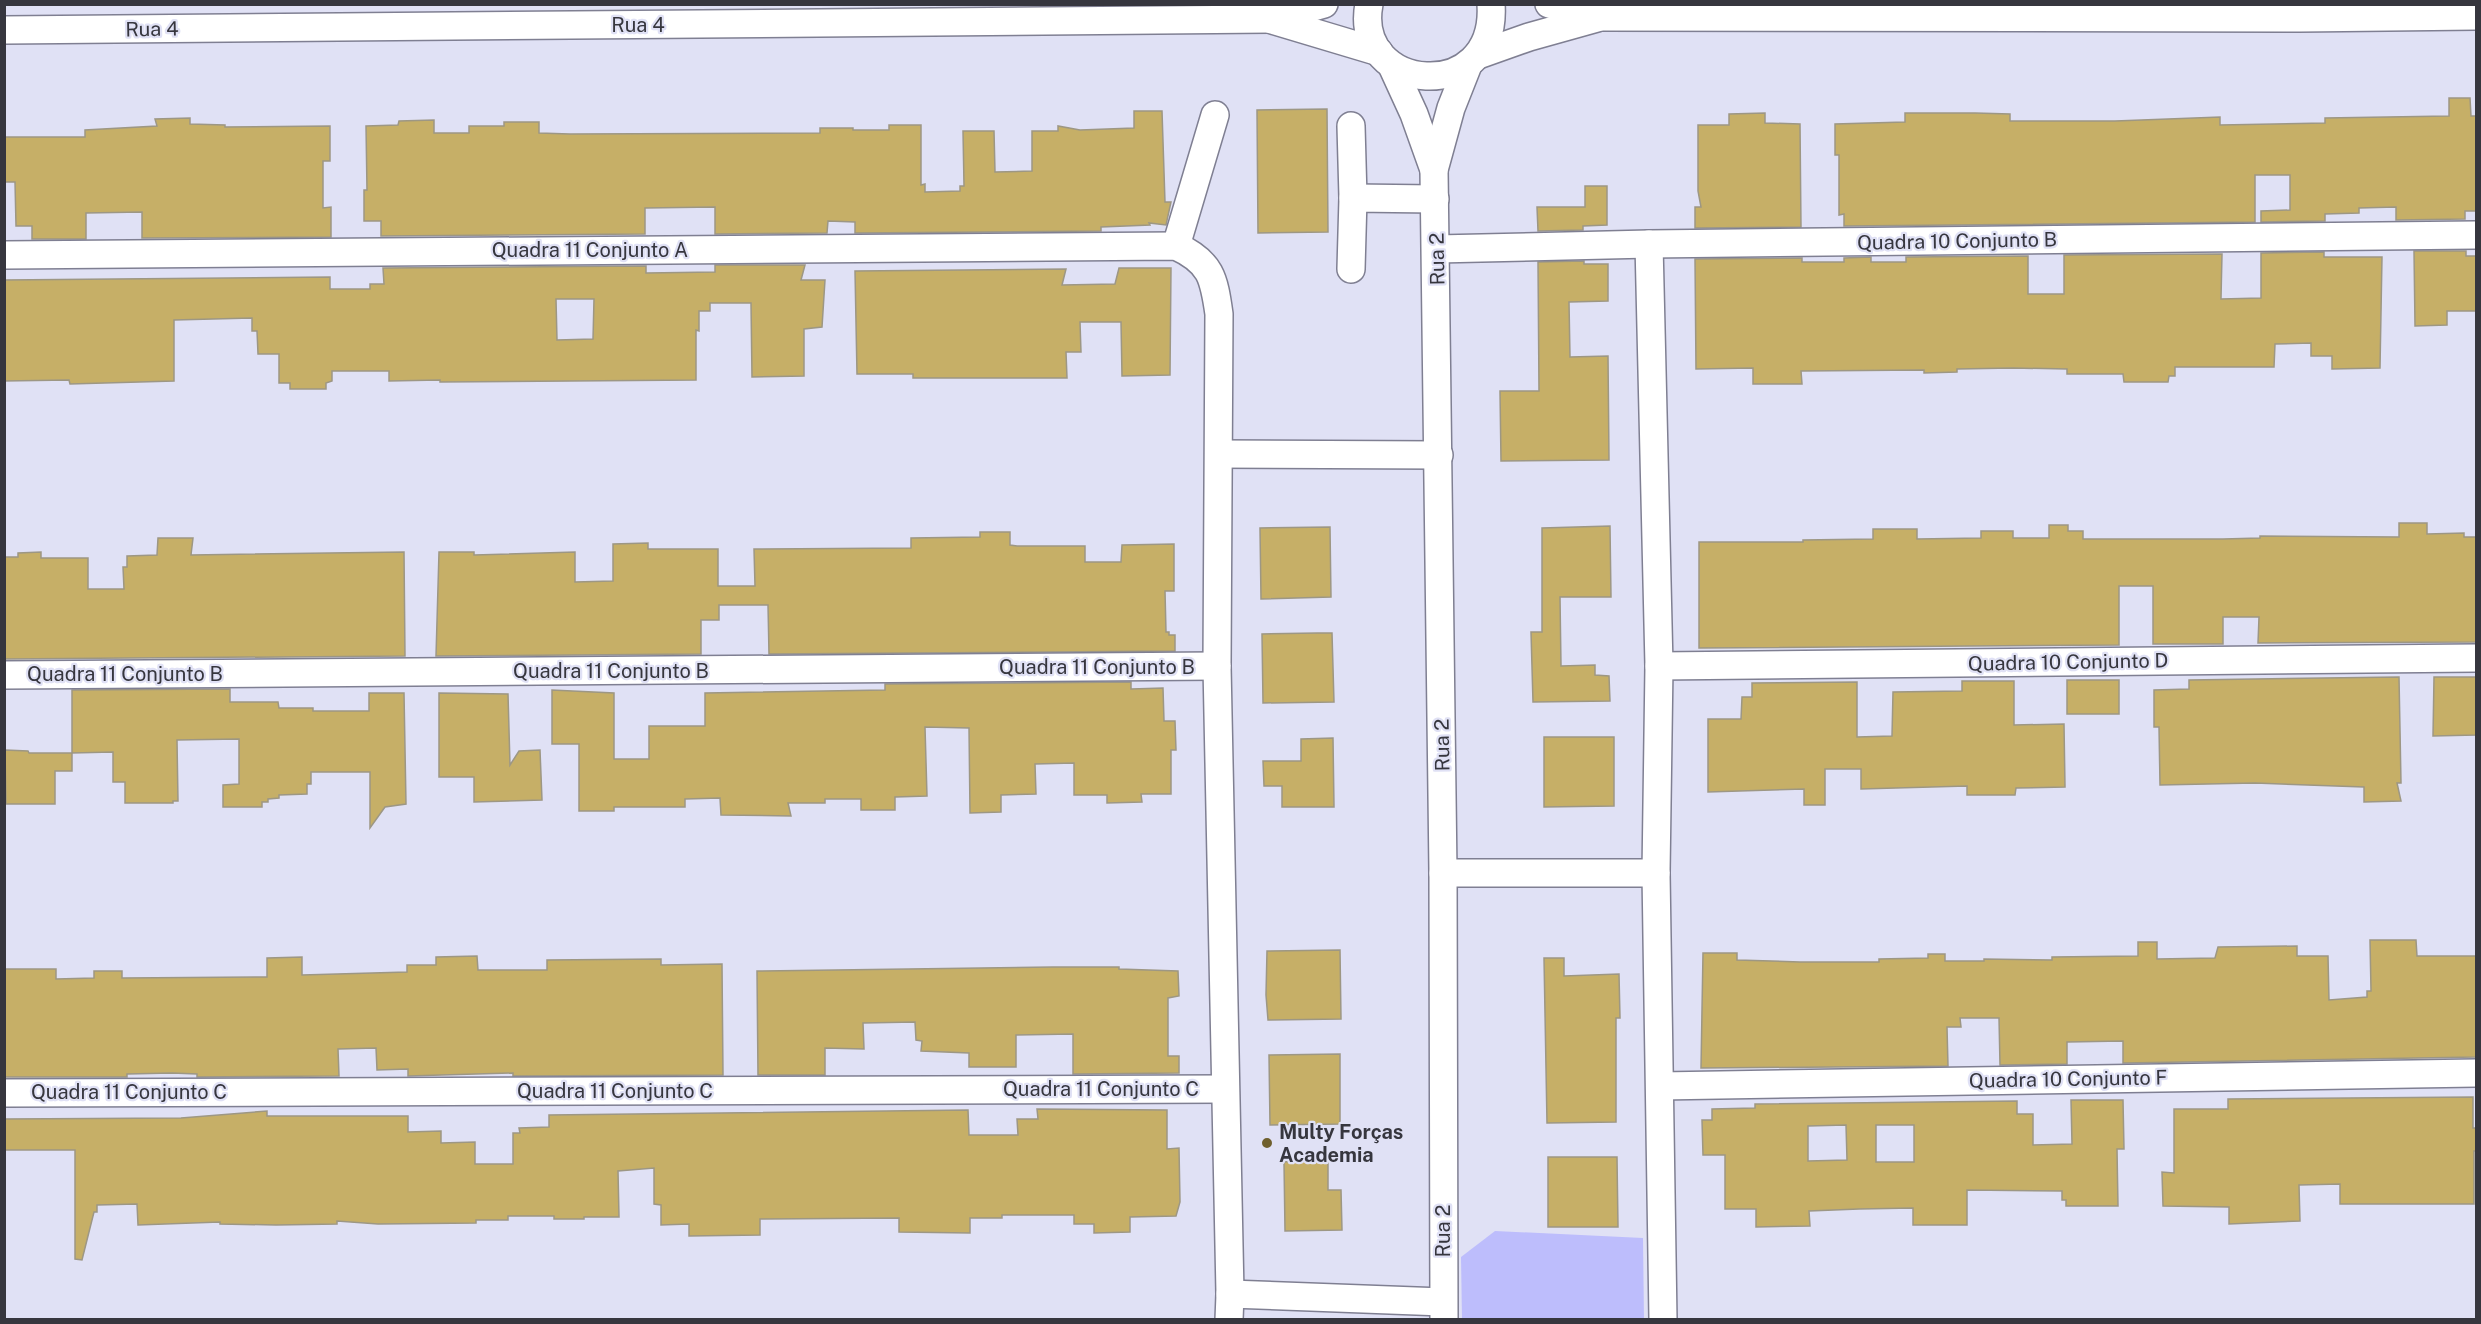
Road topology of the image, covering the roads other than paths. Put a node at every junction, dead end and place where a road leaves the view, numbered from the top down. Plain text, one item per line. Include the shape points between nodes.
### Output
1 (1324, 4) edge
2 (1369, 4) edge
3 (1491, 4) edge
4 (1549, 4) edge
5 (2300, 11) edge
6 (318, 16) edge
7 (2476, 16) edge
8 (1598, 17) junction
9 (1271, 19) junction
10 (4, 30) edge
11 (1385, 59) junction
12 (1473, 60) junction
13 (1215, 116) dead end
14 (1352, 126) dead end
15 (1434, 170) junction
16 (1353, 198) junction
17 (1435, 199) junction
18 (2476, 235) edge
19 (1649, 244) junction
20 (1176, 246) junction
21 (1437, 249) junction
22 (4, 255) edge
23 (1352, 269) dead end
24 (1219, 454) junction
25 (1439, 455) junction
26 (2476, 658) edge
27 (1217, 666) junction
28 (1659, 666) junction
29 (4, 675) edge
30 (1443, 873) junction
31 (1656, 873) junction
32 (2476, 1073) edge
33 (1660, 1086) junction
34 (1225, 1089) junction
35 (4, 1093) edge
36 (1229, 1307) edge
37 (1443, 1311) edge
38 (1663, 1320) edge

1 - 9 street
2 - 11 street via 1370,34
3 - 12 street via 1488,39
4 - 8 street
5 - 7 street
5 - 8 street
6 - 9 street, Rua 4
6 - 10 street, Rua 4
8 - 12 street via 1529,37
9 - 11 street via 1333,36
11 - 12 street via 1410,75 1430,78 1450,75
11 - 15 street via 1414,114
12 - 15 street via 1451,108
13 - 20 street
14 - 16 street
15 - 17 street, Rua 2
16 - 17 street
16 - 23 street
17 - 21 street, Rua 2
18 - 19 street, Quadra 10 Conjunto B
19 - 21 street, Quadra 10 Conjunto B
19 - 28 street
20 - 22 street, Quadra 11 Conjunto A
20 - 24 street via 1194,254 1215,284 1219,314
21 - 25 street, Rua 2
24 - 25 street
24 - 27 street
25 - 30 street, Rua 2
26 - 28 street, Quadra 10 Conjunto D
27 - 29 street, Quadra 11 Conjunto B
27 - 34 street
28 - 31 street
30 - 31 street
30 - 37 street, Rua 2
31 - 33 street
32 - 33 street, Quadra 10 Conjunto F
33 - 38 street
34 - 35 street, Quadra 11 Conjunto C
34 - 36 street
36 - 37 street

